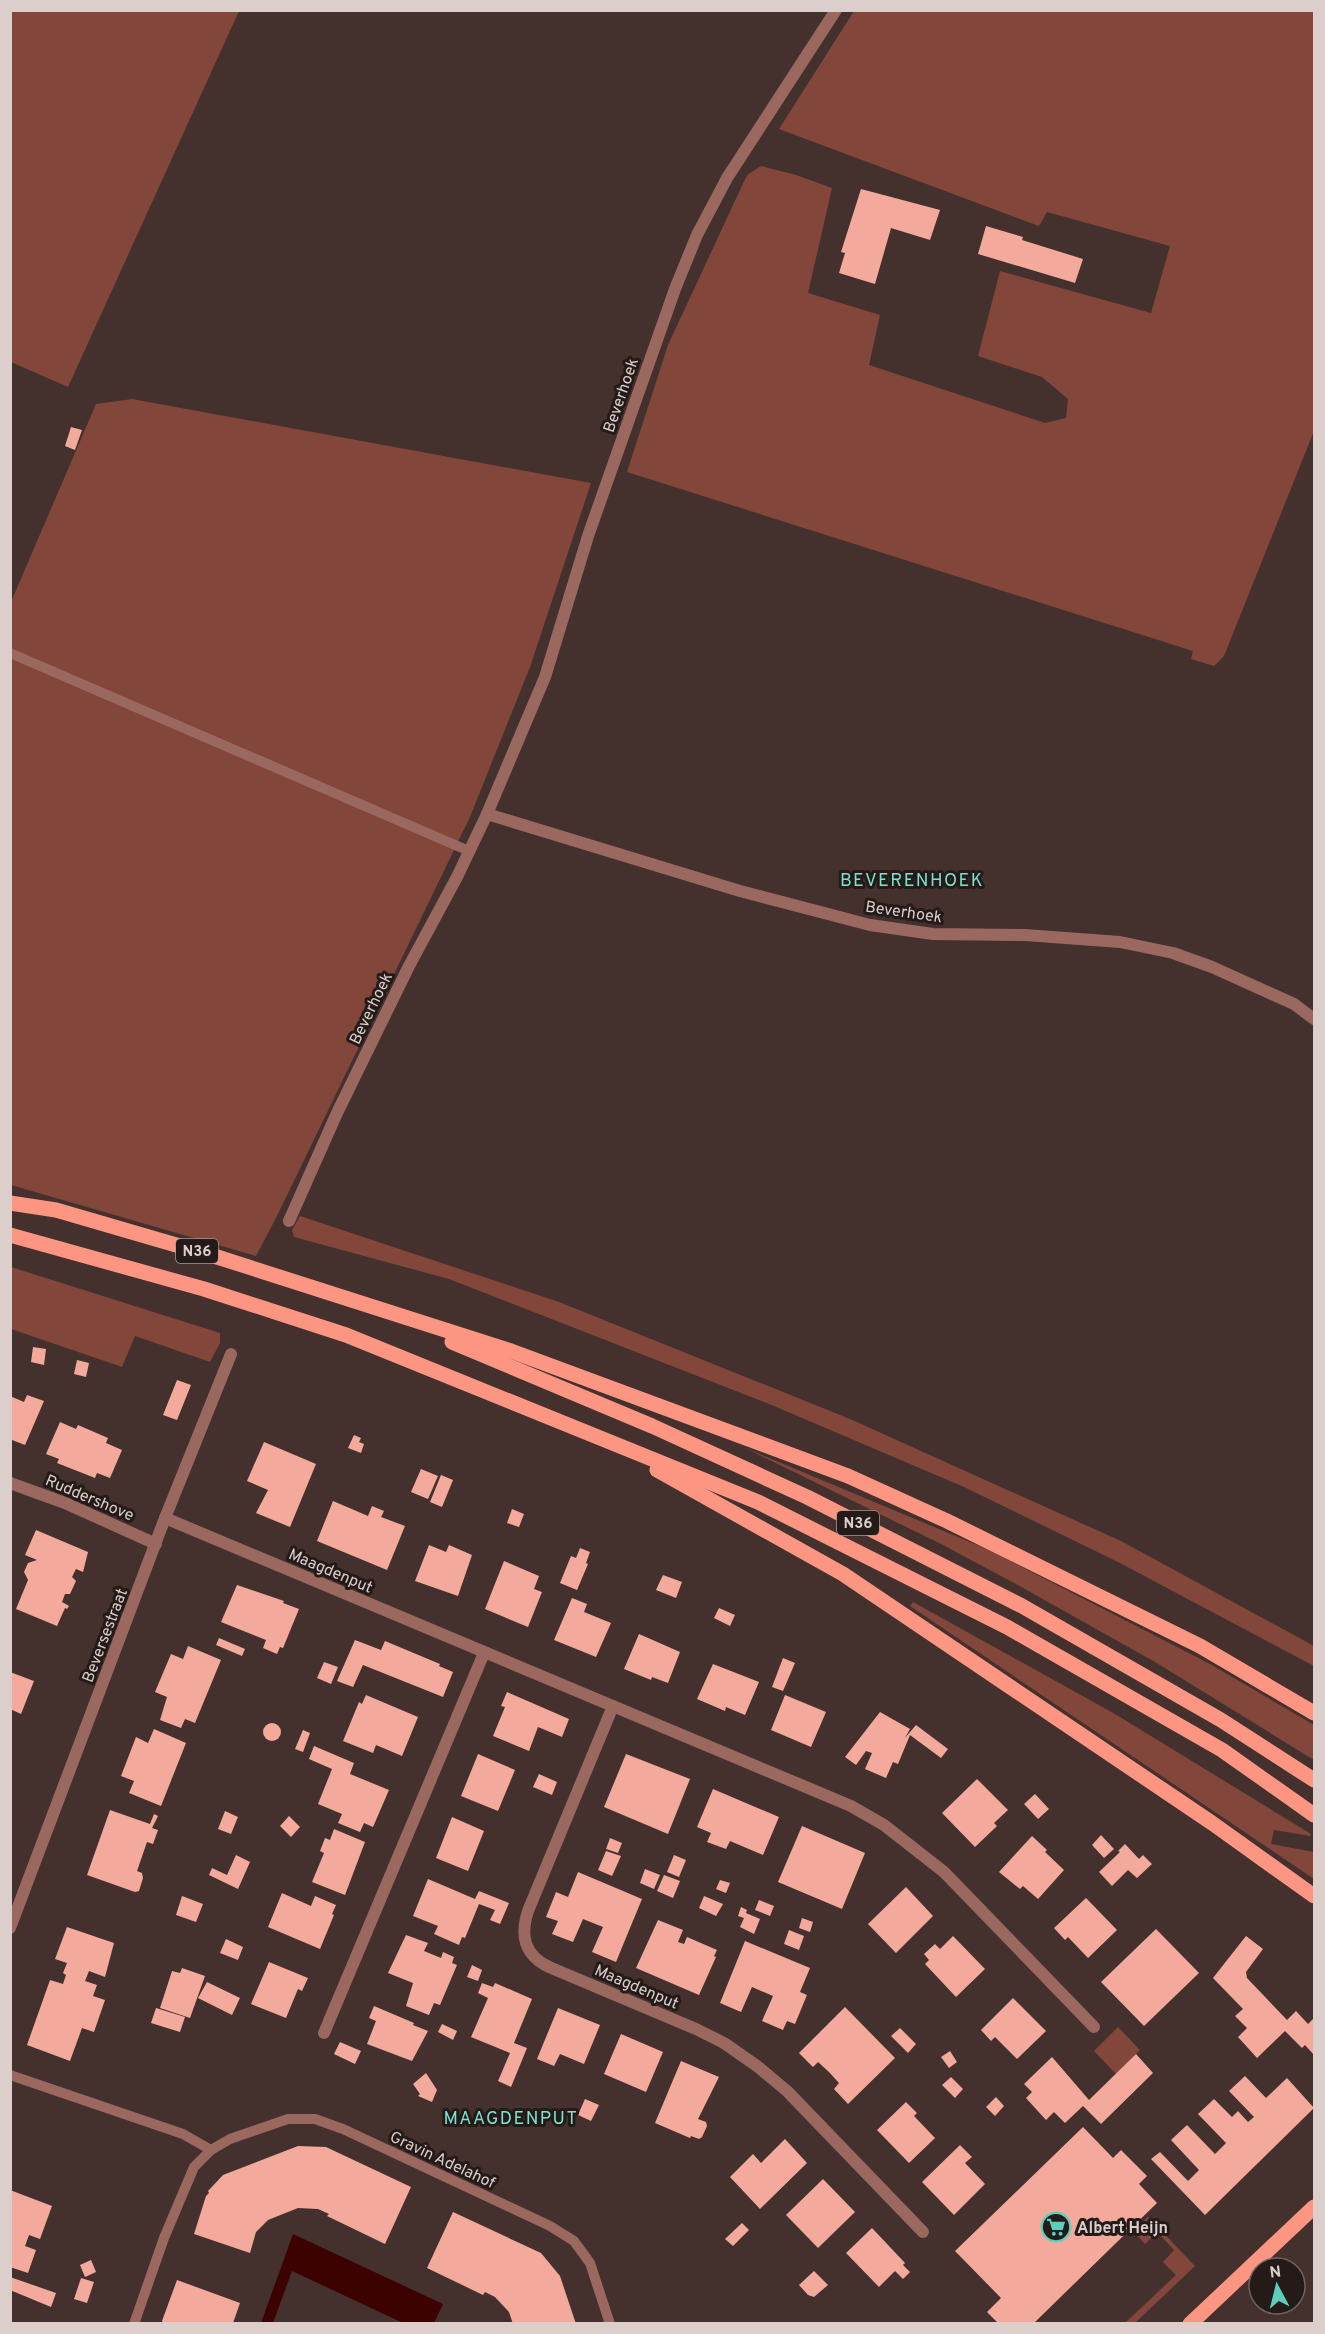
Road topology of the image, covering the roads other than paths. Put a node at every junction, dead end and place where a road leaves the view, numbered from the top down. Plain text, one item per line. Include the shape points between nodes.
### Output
1 (836, 10) edge
2 (10, 653) edge
3 (487, 814) junction
4 (469, 851) junction
5 (1314, 1019) edge
6 (10, 1203) edge
7 (289, 1221) dead end
8 (10, 1235) edge
9 (380, 1311) junction
10 (231, 1354) dead end
11 (597, 1436) junction
12 (10, 1483) edge
13 (165, 1518) junction
14 (156, 1544) junction
15 (484, 1653) junction
16 (613, 1706) junction
17 (1314, 1713) edge
18 (1314, 1780) edge
19 (1314, 1815) edge
20 (1314, 1896) edge
21 (10, 1929) edge
22 (1094, 2027) dead end
23 (324, 2032) dead end
24 (10, 2075) edge
25 (211, 2150) junction
26 (1314, 2207) edge
27 (923, 2232) dead end
28 (134, 2324) edge
29 (610, 2324) edge
30 (1190, 2324) edge

1 - 3 street, Beverhoek via 727,178 697,235 588,536 545,677
2 - 4 lane
3 - 4 street, Beverhoek
3 - 5 street, Beverhoek via 740,891 870,925 933,933 1120,942 1173,953 1294,1004
4 - 7 street, Beverhoek via 337,1113
6 - 9 main road, N36 via 56,1210 270,1273
8 - 11 main road, N36 via 204,1289 346,1335
9 - 17 main road via 512,1351 848,1476 1200,1646
9 - 18 main road, N36 via 652,1426 807,1497 1022,1606 1221,1720
10 - 13 street, Beversestraat
11 - 19 main road, N36 via 758,1502 1007,1626 1222,1750
11 - 20 main road via 843,1574
12 - 14 street, Ruddershove
13 - 14 street, Beversestraat
13 - 15 street, Maagdenput
14 - 21 street, Beversestraat
15 - 16 street, Maagdenput
15 - 23 street
16 - 22 street, Maagdenput via 843,1802 884,1825 944,1872
16 - 27 street, Maagdenput via 528,1911 523,1935 528,1951 549,1967 724,2043 757,2066 787,2091
24 - 25 lane via 183,2133
25 - 28 lane, Gravin Adelahof via 194,2167
25 - 29 lane, Gravin Adelahof via 230,2139 288,2119 315,2120 343,2129 550,2226 574,2241 590,2264
26 - 30 main road

